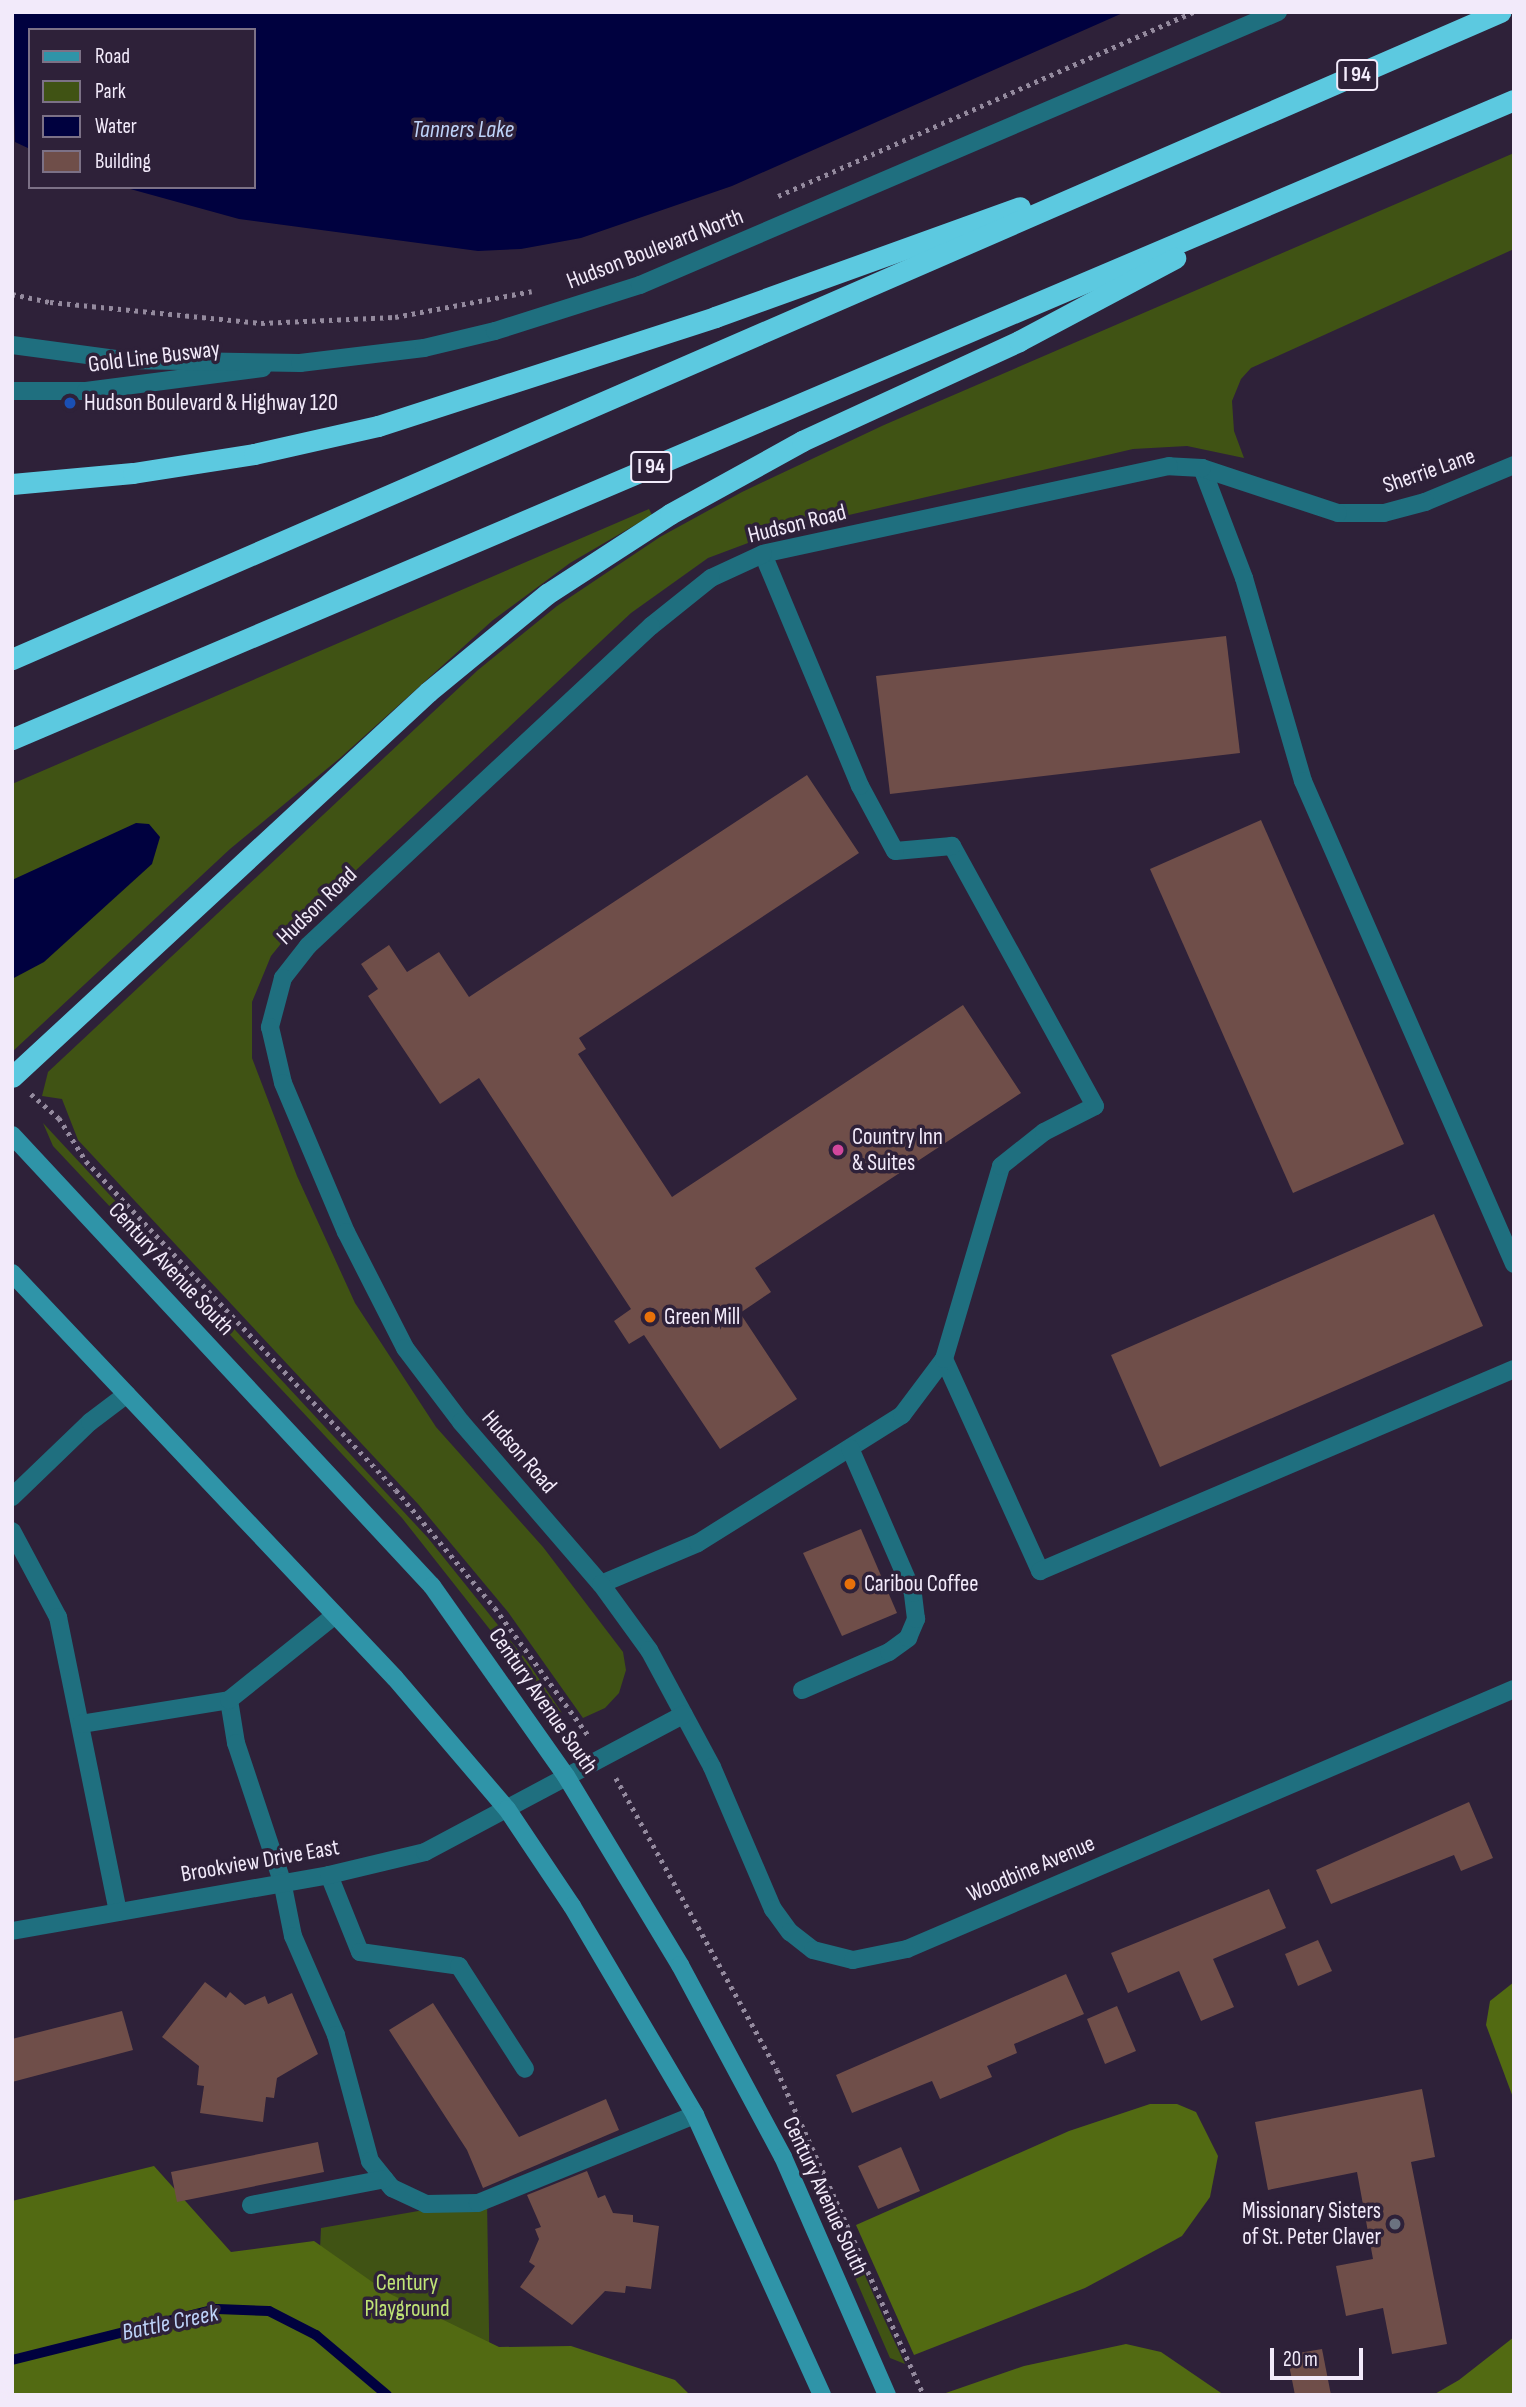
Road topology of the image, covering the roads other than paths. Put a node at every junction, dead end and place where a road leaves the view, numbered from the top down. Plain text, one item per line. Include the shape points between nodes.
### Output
1 (1278, 12) edge
2 (1500, 12) edge
3 (1514, 100) edge
4 (1213, 138) junction
5 (1291, 196) junction
6 (12, 345) edge
7 (300, 363) junction
8 (12, 391) edge
9 (1514, 465) edge
10 (1202, 468) junction
11 (1238, 478) joint
12 (12, 484) edge
13 (763, 554) junction
14 (12, 659) edge
15 (12, 739) edge
16 (12, 1077) edge
17 (12, 1135) edge
18 (1514, 1264) edge
19 (12, 1273) edge
20 (944, 1359) junction
21 (1514, 1369) edge
22 (127, 1395) junction
23 (850, 1448) junction
24 (12, 1497) edge
25 (12, 1531) edge
26 (601, 1584) junction
27 (335, 1615) junction
28 (802, 1689) dead end
29 (1514, 1689) edge
30 (229, 1700) junction
31 (684, 1714) junction
32 (81, 1724) junction
33 (566, 1776) junction
34 (507, 1809) junction
35 (329, 1875) junction
36 (282, 1881) junction
37 (118, 1912) junction
38 (12, 1931) edge
39 (526, 2069) dead end
40 (695, 2115) junction
41 (385, 2179) junction
42 (251, 2205) dead end
43 (821, 2395) edge
44 (887, 2395) edge

1 - 7 street, Hudson Boulevard North via 598,300 424,348
2 - 4 highway, I 94
3 - 5 highway, I 94
4 - 12 highway via 715,317 378,426 254,454 132,473
4 - 14 highway, I 94
5 - 15 highway, I 94
5 - 16 highway via 1019,341 802,441 670,514 547,594 428,692
6 - 7 street, Hudson Boulevard North via 125,360
7 - 8 street, Gold Line Busway via 86,391
9 - 11 street, Sherrie Lane via 1425,502 1384,513 1338,513 1293,501
10 - 11 street, Hudson Road
10 - 13 street, Hudson Road via 1169,466
10 - 18 street via 1244,578 1303,781
13 - 20 street via 860,786 895,851 952,846 1095,1106 1044,1132 1001,1166
13 - 26 street, Hudson Road via 711,578 651,626 318,936 282,978 270,1016 272,1047 293,1105 354,1250 405,1348 461,1422
17 - 33 main road, Century Avenue South via 432,1586
19 - 22 main road
20 - 21 street via 1040,1572
20 - 23 street via 902,1415
22 - 24 street via 90,1422
22 - 27 main road
23 - 26 street via 698,1543
23 - 28 street via 915,1600 916,1619 908,1638 890,1652
25 - 32 street via 58,1617
26 - 31 street, Hudson Road via 649,1650
27 - 30 street
27 - 34 main road via 478,1770
29 - 31 street, Woodbine Avenue via 907,1949 863,1960 820,1953 783,1925
30 - 32 street
30 - 36 street via 236,1743
31 - 33 street
32 - 37 street
33 - 34 street
33 - 44 main road, Century Avenue South via 680,1965 783,2157
34 - 35 street, Brookview Drive East via 425,1852
34 - 40 main road via 572,1906
35 - 36 street, Brookview Drive East
35 - 39 street via 360,1952 459,1966
36 - 37 street, Brookview Drive East
36 - 41 street via 293,1937 336,2035 370,2161
37 - 38 street, Brookview Drive East
40 - 41 street via 478,2203 426,2204 392,2189
40 - 43 main road
41 - 42 street

